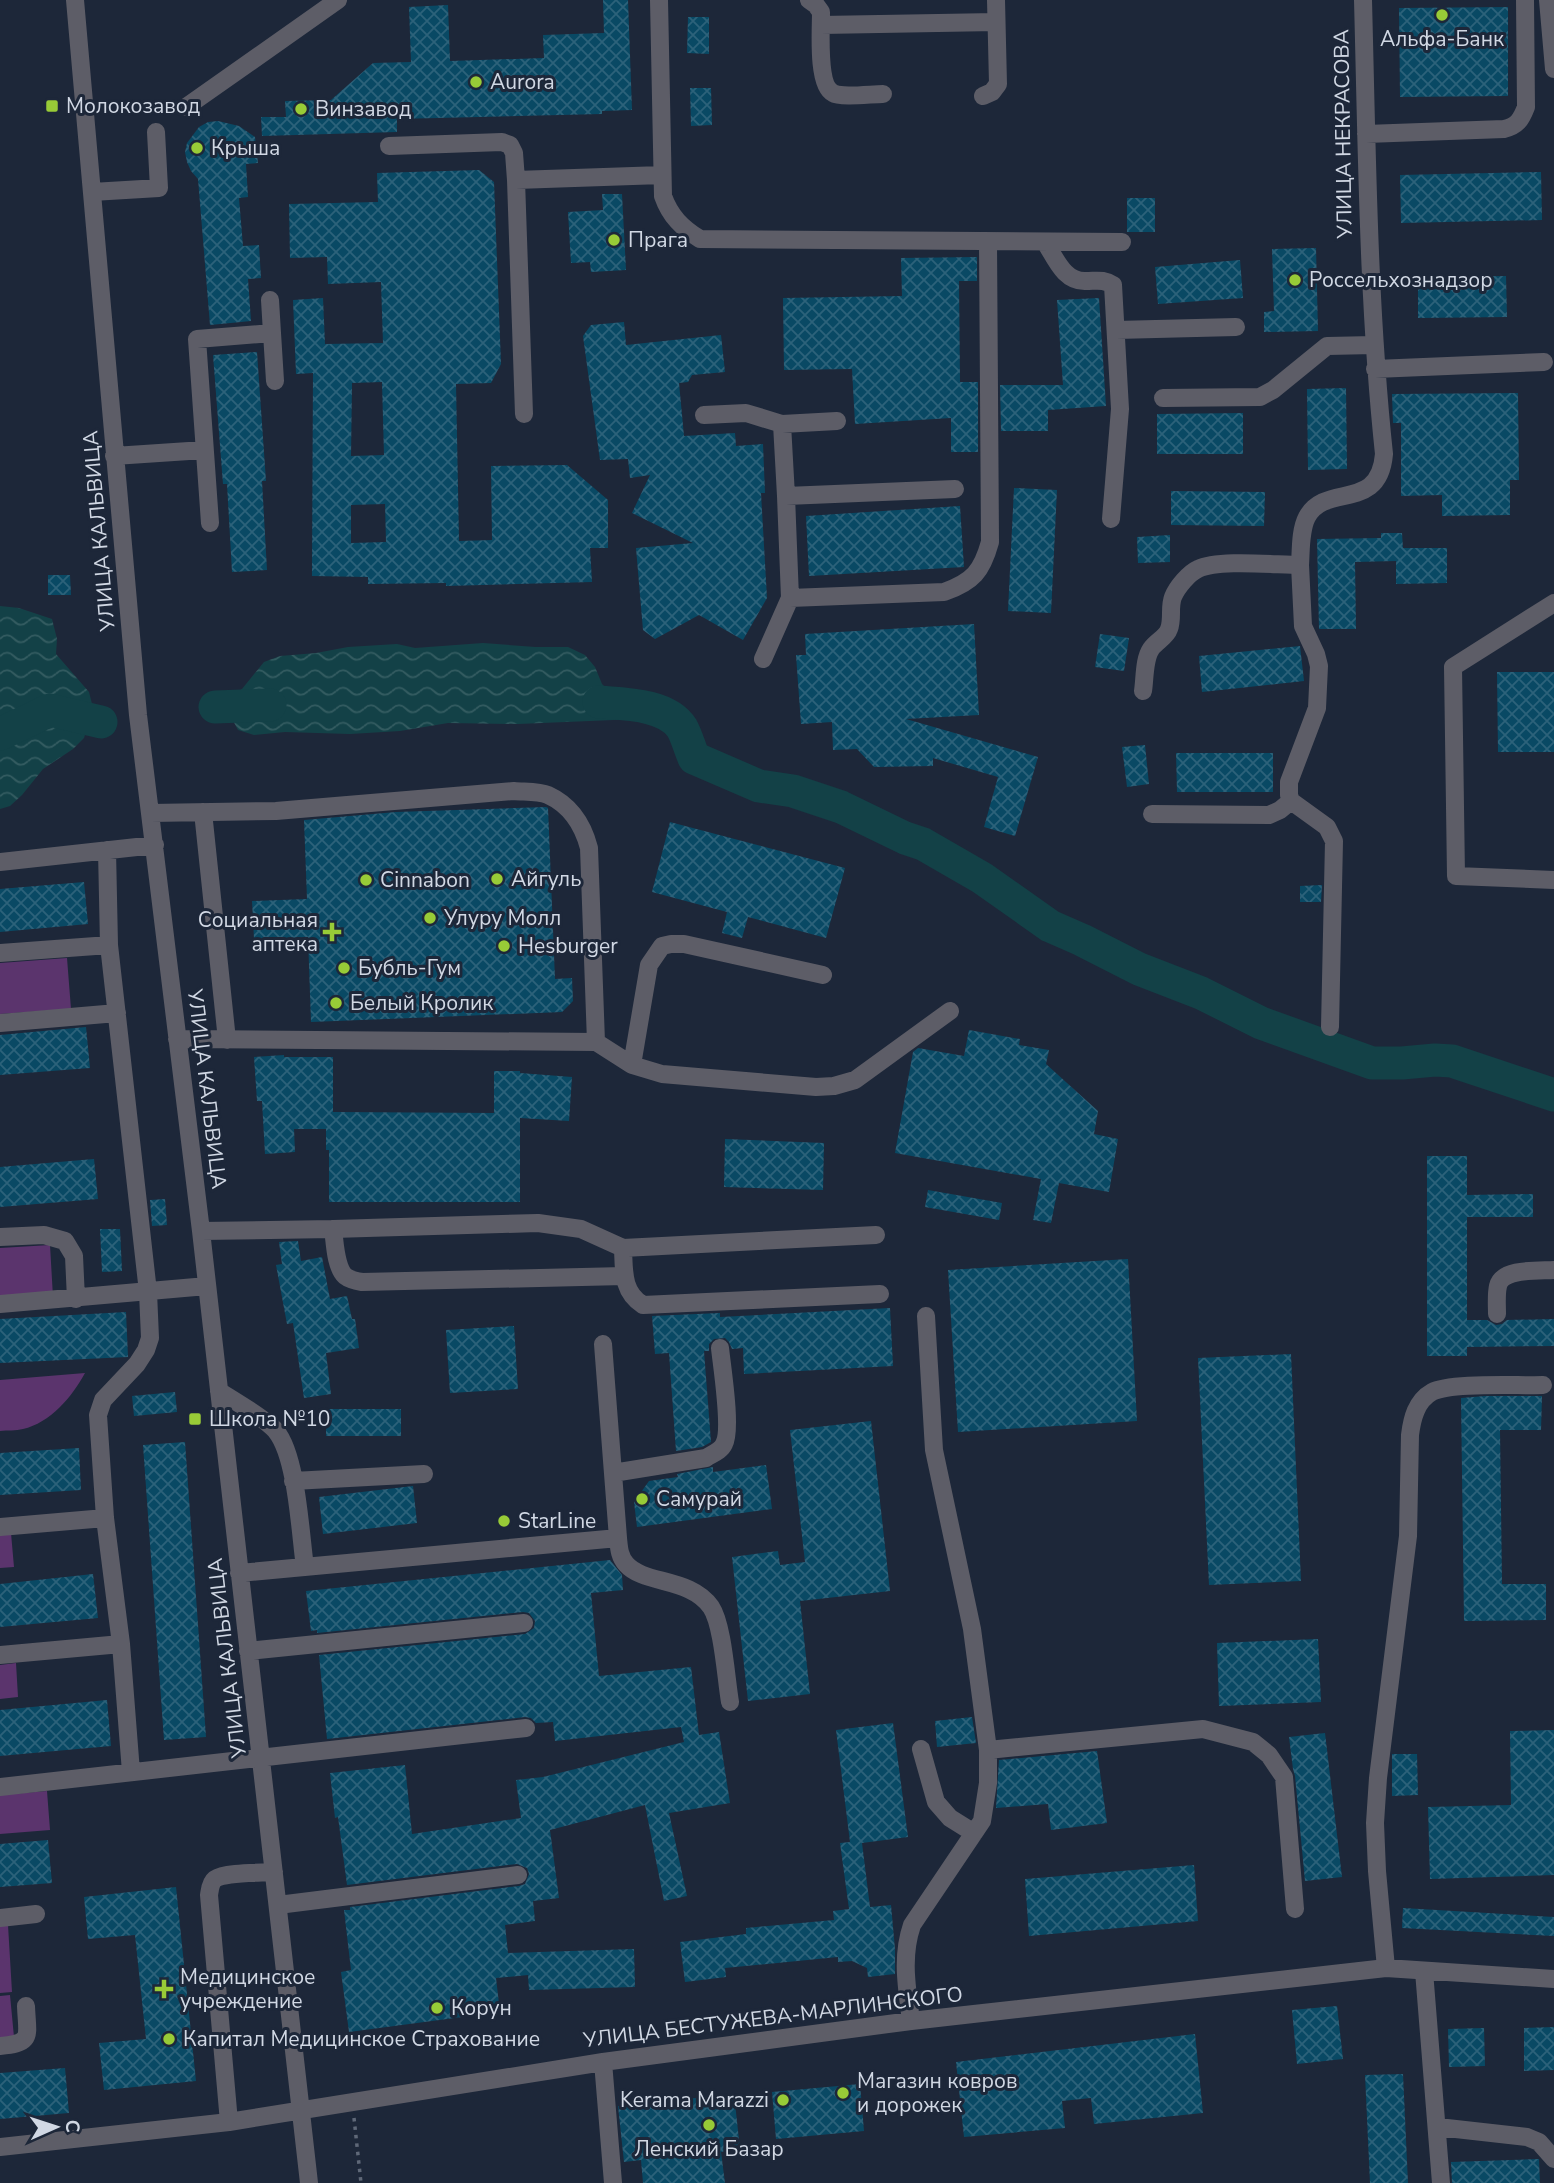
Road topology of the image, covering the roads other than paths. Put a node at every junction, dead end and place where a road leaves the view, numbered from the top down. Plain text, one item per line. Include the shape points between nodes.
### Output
1 (75, 0) edge
2 (338, 0) edge
3 (659, 0) edge
4 (809, 0) edge
5 (996, 0) edge
6 (1363, 0) edge
7 (1525, 0) edge
8 (1548, 0) edge
9 (996, 23) junction
10 (821, 25) junction
11 (1554, 69) edge
12 (883, 94) dead end
13 (983, 96) dead end
14 (186, 107) dead end
15 (156, 132) dead end
16 (1366, 134) junction
17 (389, 146) dead end
18 (662, 176) junction
19 (516, 180) junction
20 (92, 192) junction
21 (988, 242) junction
22 (1045, 242) junction
23 (1122, 243) dead end
24 (270, 300) dead end
25 (1236, 327) dead end
26 (1116, 330) junction
27 (272, 333) junction
28 (1374, 345) junction
29 (1544, 362) dead end
30 (1375, 369) junction
31 (275, 381) dead end
32 (1163, 398) dead end
33 (524, 414) dead end
34 (705, 415) dead end
35 (837, 421) dead end
36 (782, 424) junction
37 (204, 450) junction
38 (114, 456) junction
39 (956, 489) dead end
40 (786, 496) junction
41 (1111, 519) dead end
42 (210, 523) dead end
43 (1300, 565) junction
44 (790, 598) junction
45 (1554, 603) edge
46 (762, 659) dead end
47 (1143, 691) dead end
48 (1291, 801) junction
49 (203, 812) junction
50 (151, 813) junction
51 (1152, 814) dead end
52 (155, 845) junction
53 (107, 850) junction
54 (0, 862) edge
55 (1554, 880) edge
56 (109, 946) junction
57 (0, 953) edge
58 (823, 975) dead end
59 (950, 1011) dead end
60 (117, 1013) junction
61 (0, 1023) edge
62 (1330, 1027) dead end
63 (177, 1040) junction
64 (227, 1040) junction
65 (596, 1042) junction
66 (632, 1065) junction
67 (333, 1229) junction
68 (201, 1231) junction
69 (876, 1235) dead end
70 (0, 1237) edge
71 (623, 1248) junction
72 (1554, 1270) edge
73 (624, 1276) junction
74 (208, 1286) junction
75 (148, 1292) junction
76 (880, 1294) dead end
77 (76, 1299) junction
78 (0, 1304) edge
79 (1497, 1314) dead end
80 (926, 1316) dead end
81 (603, 1344) dead end
82 (720, 1348) dead end
83 (1543, 1385) dead end
84 (219, 1391) junction
85 (613, 1473) junction
86 (424, 1474) dead end
87 (293, 1480) junction
88 (105, 1518) junction
89 (0, 1527) edge
90 (618, 1538) junction
91 (305, 1567) junction
92 (239, 1573) junction
93 (524, 1622) dead end
94 (121, 1644) junction
95 (248, 1651) junction
96 (0, 1654) edge
97 (730, 1702) dead end
98 (526, 1728) dead end
99 (921, 1749) dead end
100 (989, 1750) junction
101 (262, 1758) junction
102 (131, 1772) junction
103 (0, 1787) edge
104 (974, 1833) junction
105 (274, 1872) junction
106 (518, 1875) dead end
107 (278, 1905) junction
108 (1296, 1909) dead end
109 (36, 1914) dead end
110 (0, 1918) edge
111 (1386, 1968) junction
112 (1424, 1971) junction
113 (1554, 1979) edge
114 (26, 2006) dead end
115 (911, 2021) junction
116 (0, 2046) edge
117 (603, 2062) junction
118 (301, 2110) junction
119 (229, 2122) junction
120 (1438, 2127) junction
121 (0, 2147) edge
122 (1554, 2159) edge
123 (309, 2183) edge
124 (613, 2183) edge
125 (1441, 2183) edge

1 - 20 street, УЛИЦА КАЛЬВИЦА
2 - 14 street
3 - 18 street
4 - 10 street via 821,12
5 - 9 street
6 - 16 street, УЛИЦА НЕКРАСОВА
7 - 16 street via 1526,107 1513,127
8 - 11 street
9 - 10 street
9 - 13 street via 998,84
10 - 12 street via 822,78 827,89 835,95
15 - 20 street via 159,188
16 - 28 street, УЛИЦА НЕКРАСОВА
17 - 19 street via 502,142 514,153
18 - 19 street
18 - 21 street via 668,212 685,231 700,239
19 - 33 street
20 - 38 street, УЛИЦА КАЛЬВИЦА
21 - 22 street
21 - 44 street via 990,542 978,573 962,586 944,592
22 - 23 street
22 - 26 street via 1068,278 1077,282 1106,280 1113,285
24 - 27 street
25 - 26 street
26 - 41 street via 1120,410
27 - 31 street
27 - 37 street via 197,339
28 - 30 street, УЛИЦА НЕКРАСОВА
28 - 32 street via 1327,346 1260,397
29 - 30 street
30 - 43 street, УЛИЦА НЕКРАСОВА via 1382,467 1368,488 1327,501 1308,514
34 - 36 street via 746,413
35 - 36 street
36 - 40 street
37 - 38 street
37 - 42 street
38 - 50 street, УЛИЦА КАЛЬВИЦА
39 - 40 street
40 - 44 street
43 - 47 street via 1209,565 1191,574 1174,594 1169,629 1148,656
43 - 48 street via 1303,626 1319,666 1317,708 1289,782
44 - 46 street
45 - 55 street via 1453,667 1456,876
48 - 51 street via 1269,815
48 - 62 street via 1327,827 1334,841
49 - 50 street
49 - 64 street
49 - 65 street via 276,811 514,791 547,794 568,808 584,828 589,848
50 - 52 street, УЛИЦА КАЛЬВИЦА
52 - 53 street
52 - 63 street, УЛИЦА КАЛЬВИЦА
53 - 54 street
53 - 56 street
56 - 57 street
56 - 60 street
58 - 66 street via 684,944 662,946 649,965
59 - 66 street via 855,1080 834,1086 662,1074
60 - 61 street
60 - 75 street
63 - 64 street
63 - 68 street, УЛИЦА КАЛЬВИЦА
64 - 65 street
65 - 66 street
67 - 68 street
67 - 71 street via 538,1223 580,1229
67 - 73 street via 344,1275 362,1282
68 - 74 street, УЛИЦА КАЛЬВИЦА
69 - 71 street
70 - 77 street via 44,1235 65,1241 74,1256
71 - 73 street
72 - 79 street via 1507,1275 1500,1280
73 - 76 street via 628,1291 643,1306
74 - 75 street
74 - 84 street, УЛИЦА КАЛЬВИЦА
75 - 77 street
75 - 88 street via 150,1338 146,1350 103,1400 98,1415
77 - 78 street
80 - 100 street via 934,1450 972,1629
81 - 85 street
82 - 85 street via 725,1444 706,1458
83 - 111 street via 1445,1387 1430,1393 1412,1419 1408,1536 1375,1823
84 - 87 street via 274,1429 291,1461
84 - 92 street, УЛИЦА КАЛЬВИЦА
85 - 90 street
86 - 87 street
87 - 91 street
88 - 89 street
88 - 94 street
90 - 91 street
90 - 97 street via 625,1564 685,1587 711,1606
91 - 92 street
92 - 95 street, УЛИЦА КАЛЬВИЦА
93 - 95 street
94 - 96 street
94 - 102 street
95 - 101 street, УЛИЦА КАЛЬВИЦА
98 - 101 street
99 - 104 street via 936,1802 950,1818
100 - 104 street via 982,1821
100 - 108 street via 1203,1729 1253,1742 1284,1777
101 - 102 street
101 - 105 street, УЛИЦА КАЛЬВИЦА
102 - 103 street
104 - 115 street via 912,1925 905,1964
105 - 107 street, УЛИЦА КАЛЬВИЦА
105 - 119 street via 215,1878 209,1895
106 - 107 street
107 - 118 street, УЛИЦА КАЛЬВИЦА
109 - 110 street
111 - 112 street, УЛИЦА БЕСТУЖЕВА-МАРЛИНСКОГО
111 - 115 street, УЛИЦА БЕСТУЖЕВА-МАРЛИНСКОГО
112 - 113 street, УЛИЦА БЕСТУЖЕВА-МАРЛИНСКОГО
112 - 120 street
114 - 116 street via 25,2041
115 - 117 street, УЛИЦА БЕСТУЖЕВА-МАРЛИНСКОГО
117 - 118 street, УЛИЦА БЕСТУЖЕВА-МАРЛИНСКОГО
117 - 124 street
118 - 119 street, УЛИЦА БЕСТУЖЕВА-МАРЛИНСКОГО
118 - 123 street, УЛИЦА КАЛЬВИЦА
119 - 121 street, УЛИЦА БЕСТУЖЕВА-МАРЛИНСКОГО
120 - 122 street via 1527,2137
120 - 125 street

